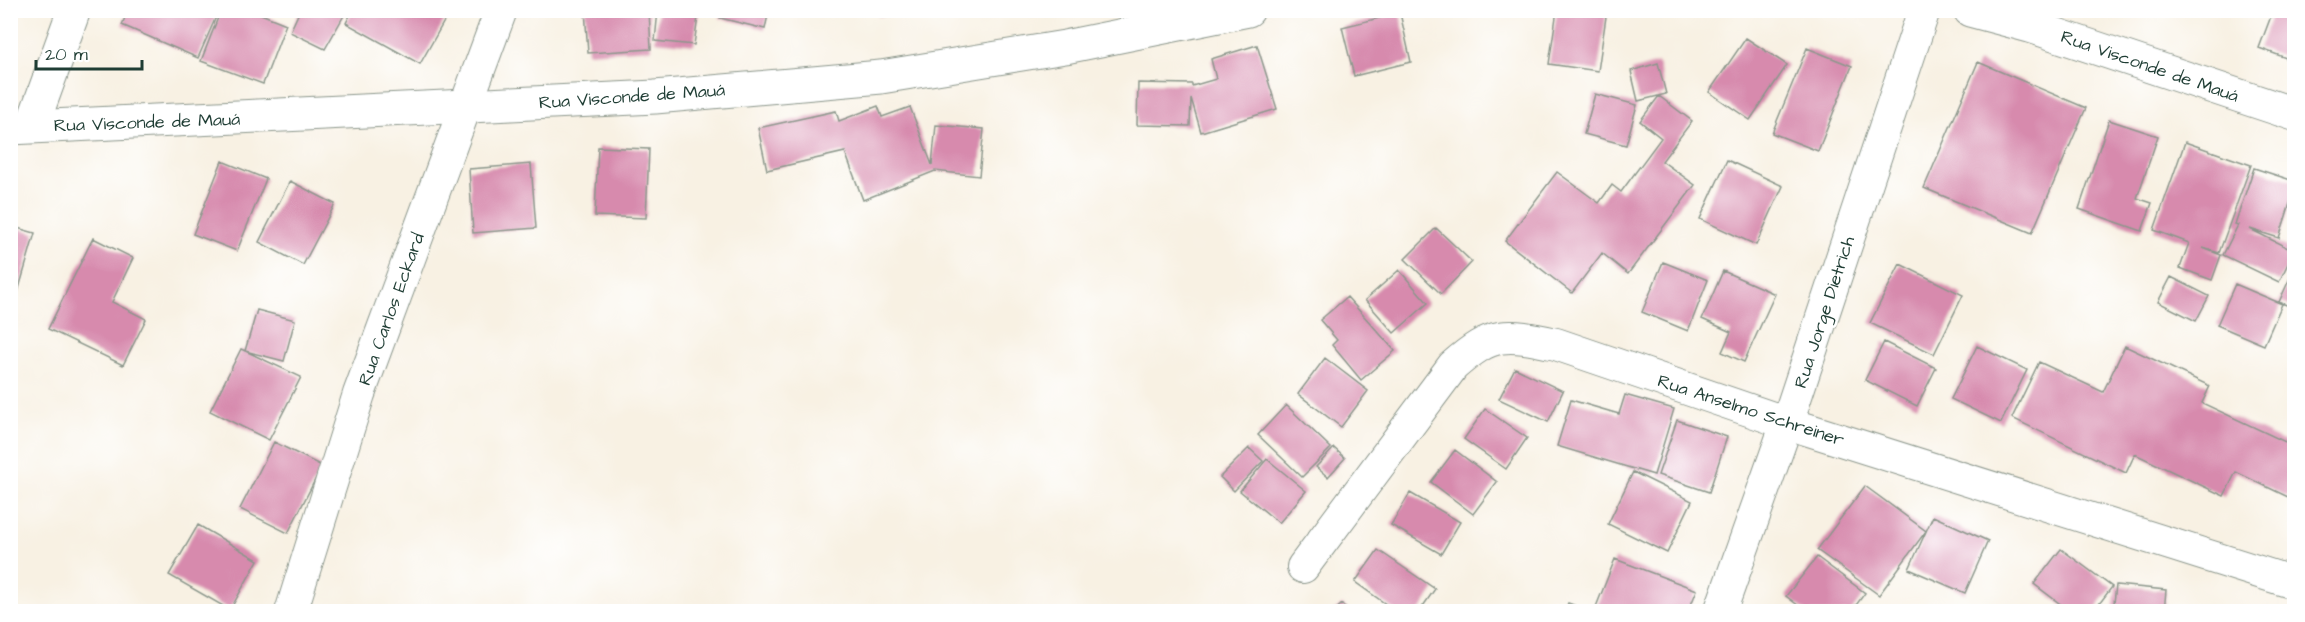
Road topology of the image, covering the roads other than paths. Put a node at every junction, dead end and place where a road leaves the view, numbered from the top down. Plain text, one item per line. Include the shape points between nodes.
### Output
1 (74, 10) edge
2 (501, 10) edge
3 (1248, 10) edge
4 (1924, 10) edge
5 (1970, 10) edge
6 (466, 106) junction
7 (2295, 114) edge
8 (21, 127) edge
9 (1787, 423) junction
10 (1303, 567) dead end
11 (2295, 583) edge
12 (291, 612) edge
13 (1720, 612) edge

1 - 8 main road
2 - 6 street, Rua Carlos Eckard
3 - 6 main road, Rua Visconde de Mauá via 1065,47 881,77 655,97
4 - 9 street, Rua Jorge Dietrich
5 - 7 main road, Rua Visconde de Mauá via 2030,26
6 - 8 main road, Rua Visconde de Mauá
6 - 12 street, Rua Carlos Eckard via 359,394
9 - 10 street, Rua Anselmo Schreiner via 1556,344 1517,336 1495,338 1475,346 1452,366
9 - 11 street, Rua Anselmo Schreiner
9 - 13 street, Rua Jorge Dietrich

